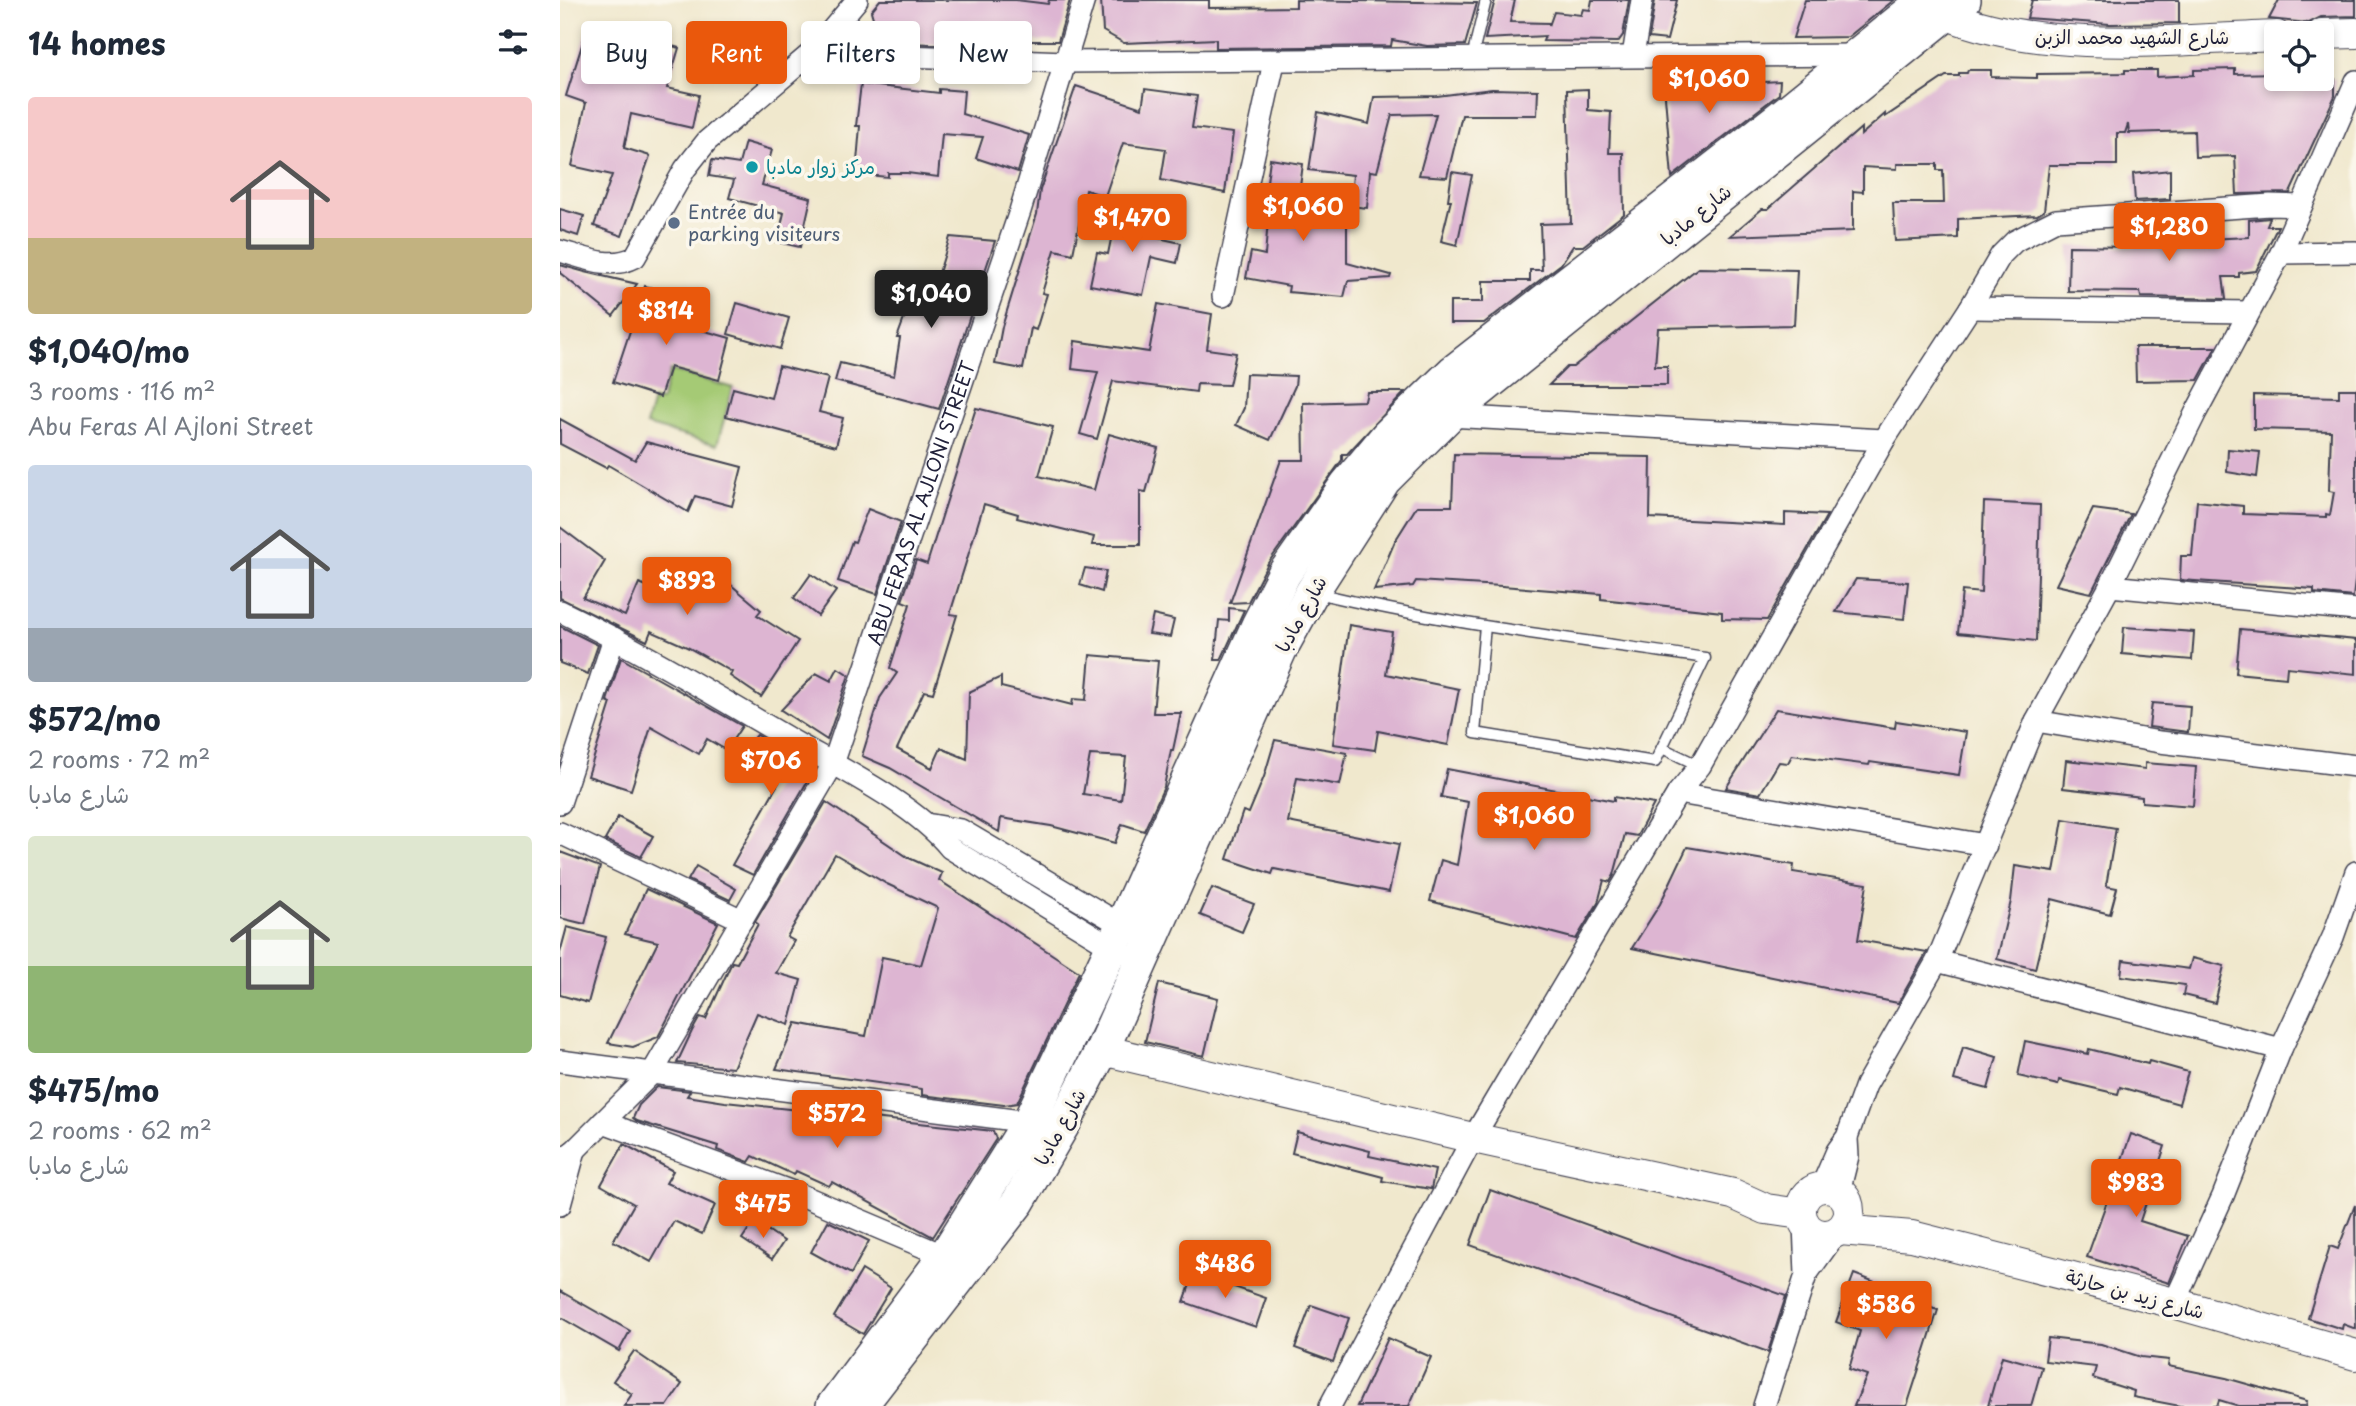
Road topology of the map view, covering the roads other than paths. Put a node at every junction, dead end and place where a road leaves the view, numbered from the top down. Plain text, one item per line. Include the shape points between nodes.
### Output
1 (857, 0) edge
2 (1084, 0) edge
3 (1486, 0) edge
4 (1642, 0) edge
5 (1945, 5) edge
6 (839, 21) edge
7 (2356, 33) edge
8 (2334, 34) edge
9 (2264, 37) edge
10 (1855, 55) junction
11 (1633, 56) junction
12 (920, 57) edge
13 (1472, 58) junction
14 (801, 62) edge
15 (1065, 62) junction
16 (1274, 62) junction
17 (2356, 81) edge
18 (2301, 206) junction
19 (560, 251) edge
20 (2356, 252) edge
21 (2281, 253) junction
22 (1223, 296) dead end
23 (1970, 308) junction
24 (2249, 312) junction
25 (1448, 416) junction
26 (1884, 440) junction
27 (1298, 583) junction
28 (2110, 586) junction
29 (2356, 610) edge
30 (560, 611) edge
31 (1485, 626) junction
32 (614, 638) junction
33 (2036, 721) junction
34 (1662, 748) junction
35 (833, 764) junction
36 (1700, 766) junction
37 (2356, 766) edge
38 (564, 781) edge
39 (1678, 793) junction
40 (560, 803) edge
41 (560, 833) edge
42 (1986, 845) junction
43 (2356, 872) edge
44 (2350, 909) edge
45 (742, 920) junction
46 (1131, 945) junction
47 (1937, 961) junction
48 (2281, 1049) junction
49 (1102, 1050) junction
50 (560, 1061) edge
51 (652, 1073) junction
52 (603, 1122) junction
53 (1029, 1122) junction
54 (1473, 1138) junction
55 (567, 1155) edge
56 (1819, 1202) junction
57 (560, 1205) edge
58 (1838, 1231) junction
59 (1912, 1236) junction
60 (945, 1256) junction
61 (1806, 1275) junction
62 (2174, 1303) junction
63 (2356, 1355) edge
64 (833, 1406) edge
65 (860, 1406) edge
66 (1330, 1406) edge
67 (1764, 1406) edge

1 - 6 street
2 - 15 street, ABU FERAS AL AJLONI STREET
3 - 13 lane
4 - 11 street
5 - 9 street, شارع الشهيد محمد الزبن via 1979,28 2048,39
5 - 10 main road, شارع مادبا
5 - 25 main road, شارع مادبا
7 - 8 street
10 - 11 street
10 - 27 main road, شارع مادبا via 1453,372 1387,436 1347,484
11 - 13 street
12 - 15 street
13 - 16 street
14 - 19 street via 707,141 685,169 635,257 622,264 607,264
15 - 16 street
15 - 35 street, ABU FERAS AL AJLONI STREET via 1020,211
16 - 22 street
17 - 18 street
18 - 21 street
18 - 23 street via 2056,220 2015,241 2001,255
20 - 21 street
21 - 24 street
23 - 24 street
23 - 26 street
24 - 28 street
25 - 26 street
25 - 27 main road, شارع مادبا via 1384,480
26 - 36 street
27 - 31 lane via 1406,614
27 - 46 main road, شارع مادبا via 1258,625
28 - 29 street
28 - 33 street
30 - 32 street
31 - 34 lane via 1475,733 1655,762
31 - 34 lane via 1705,659
32 - 35 street
32 - 38 street
33 - 37 street via 2160,742
33 - 42 street
34 - 36 lane
35 - 45 street, ABU FERAS AL AJLONI STREET
35 - 46 street via 932,825 961,830
36 - 39 street
38 - 40 street
39 - 42 street
39 - 54 street
41 - 45 street
42 - 47 street
43 - 44 street
44 - 48 street
45 - 51 street, ABU FERAS AL AJLONI STREET
46 - 49 main road, شارع مادبا
46 - 53 main road, شارع مادبا
47 - 48 street
47 - 56 street via 1866,1085 1847,1137 1848,1156
48 - 62 street via 2223,1196
49 - 54 street
49 - 65 main road, شارع مادبا via 1018,1202
50 - 51 street
51 - 52 street, ABU FERAS AL AJLONI STREET
51 - 53 street
52 - 55 street, ABU FERAS AL AJLONI STREET
52 - 60 street via 801,1195
53 - 60 main road, شارع مادبا
54 - 56 street via 1733,1194 1766,1209
54 - 66 street
55 - 57 street
56 - 58 street via 1848,1216
56 - 59 street, شارع زيد بن حارثة
56 - 61 street
58 - 59 street, شارع زيد بن حارثة
58 - 61 street
59 - 62 street, شارع زيد بن حارثة
60 - 64 main road, شارع مادبا
61 - 67 street
62 - 63 street, شارع زيد بن حارثة

